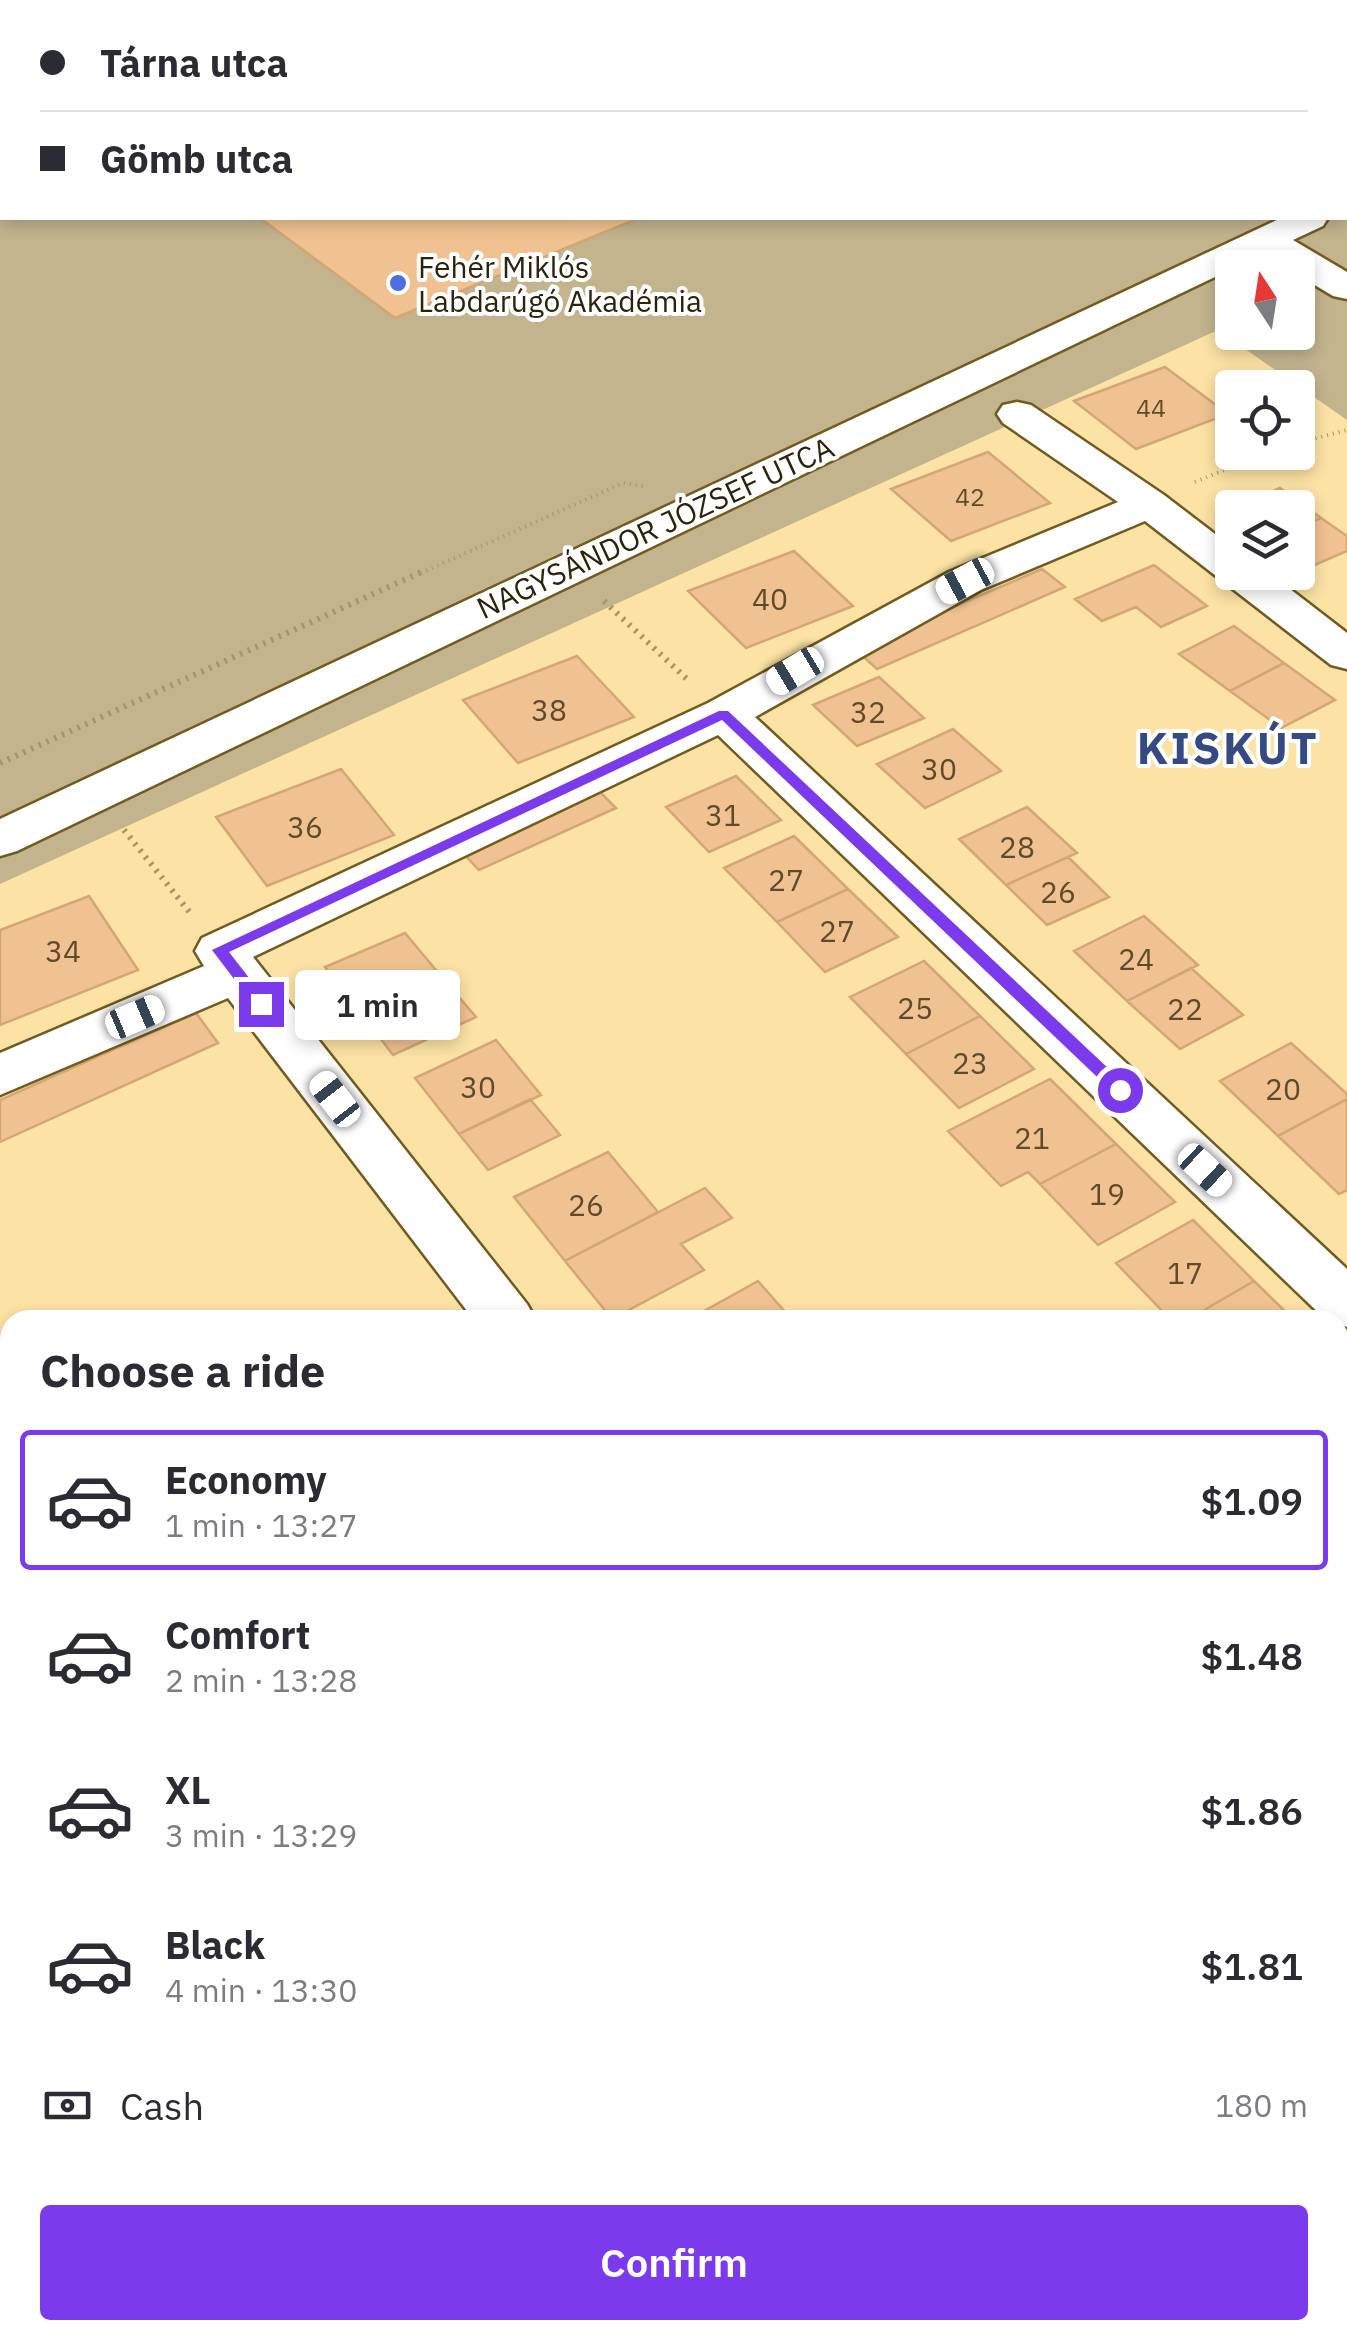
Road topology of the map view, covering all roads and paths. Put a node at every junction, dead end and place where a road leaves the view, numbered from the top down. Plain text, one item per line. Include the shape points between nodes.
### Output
1 (1306, 220) edge
2 (1264, 239) junction
3 (1347, 288) edge
4 (1017, 414) dead end
5 (1347, 430) edge
6 (1315, 438) edge
7 (1227, 470) edge
8 (1149, 504) junction
9 (1215, 555) edge
10 (568, 568) junction
11 (1262, 590) edge
12 (1347, 655) edge
13 (724, 714) junction
14 (92, 795) junction
15 (0, 839) edge
16 (228, 962) junction
17 (0, 1076) edge
18 (1347, 1304) edge
19 (498, 1310) edge

1 - 2 street, NAGYSÁNDOR JÓZSEF UTCA
2 - 3 street
2 - 10 street, NAGYSÁNDOR JÓZSEF UTCA
4 - 8 street
5 - 6 path
7 - 8 path
8 - 9 street
8 - 13 street via 965,581
10 - 13 path
10 - 14 street, NAGYSÁNDOR JÓZSEF UTCA
11 - 12 street
13 - 16 street
13 - 18 street
14 - 15 street, NAGYSÁNDOR JÓZSEF UTCA
14 - 16 path
16 - 17 street
16 - 19 street

